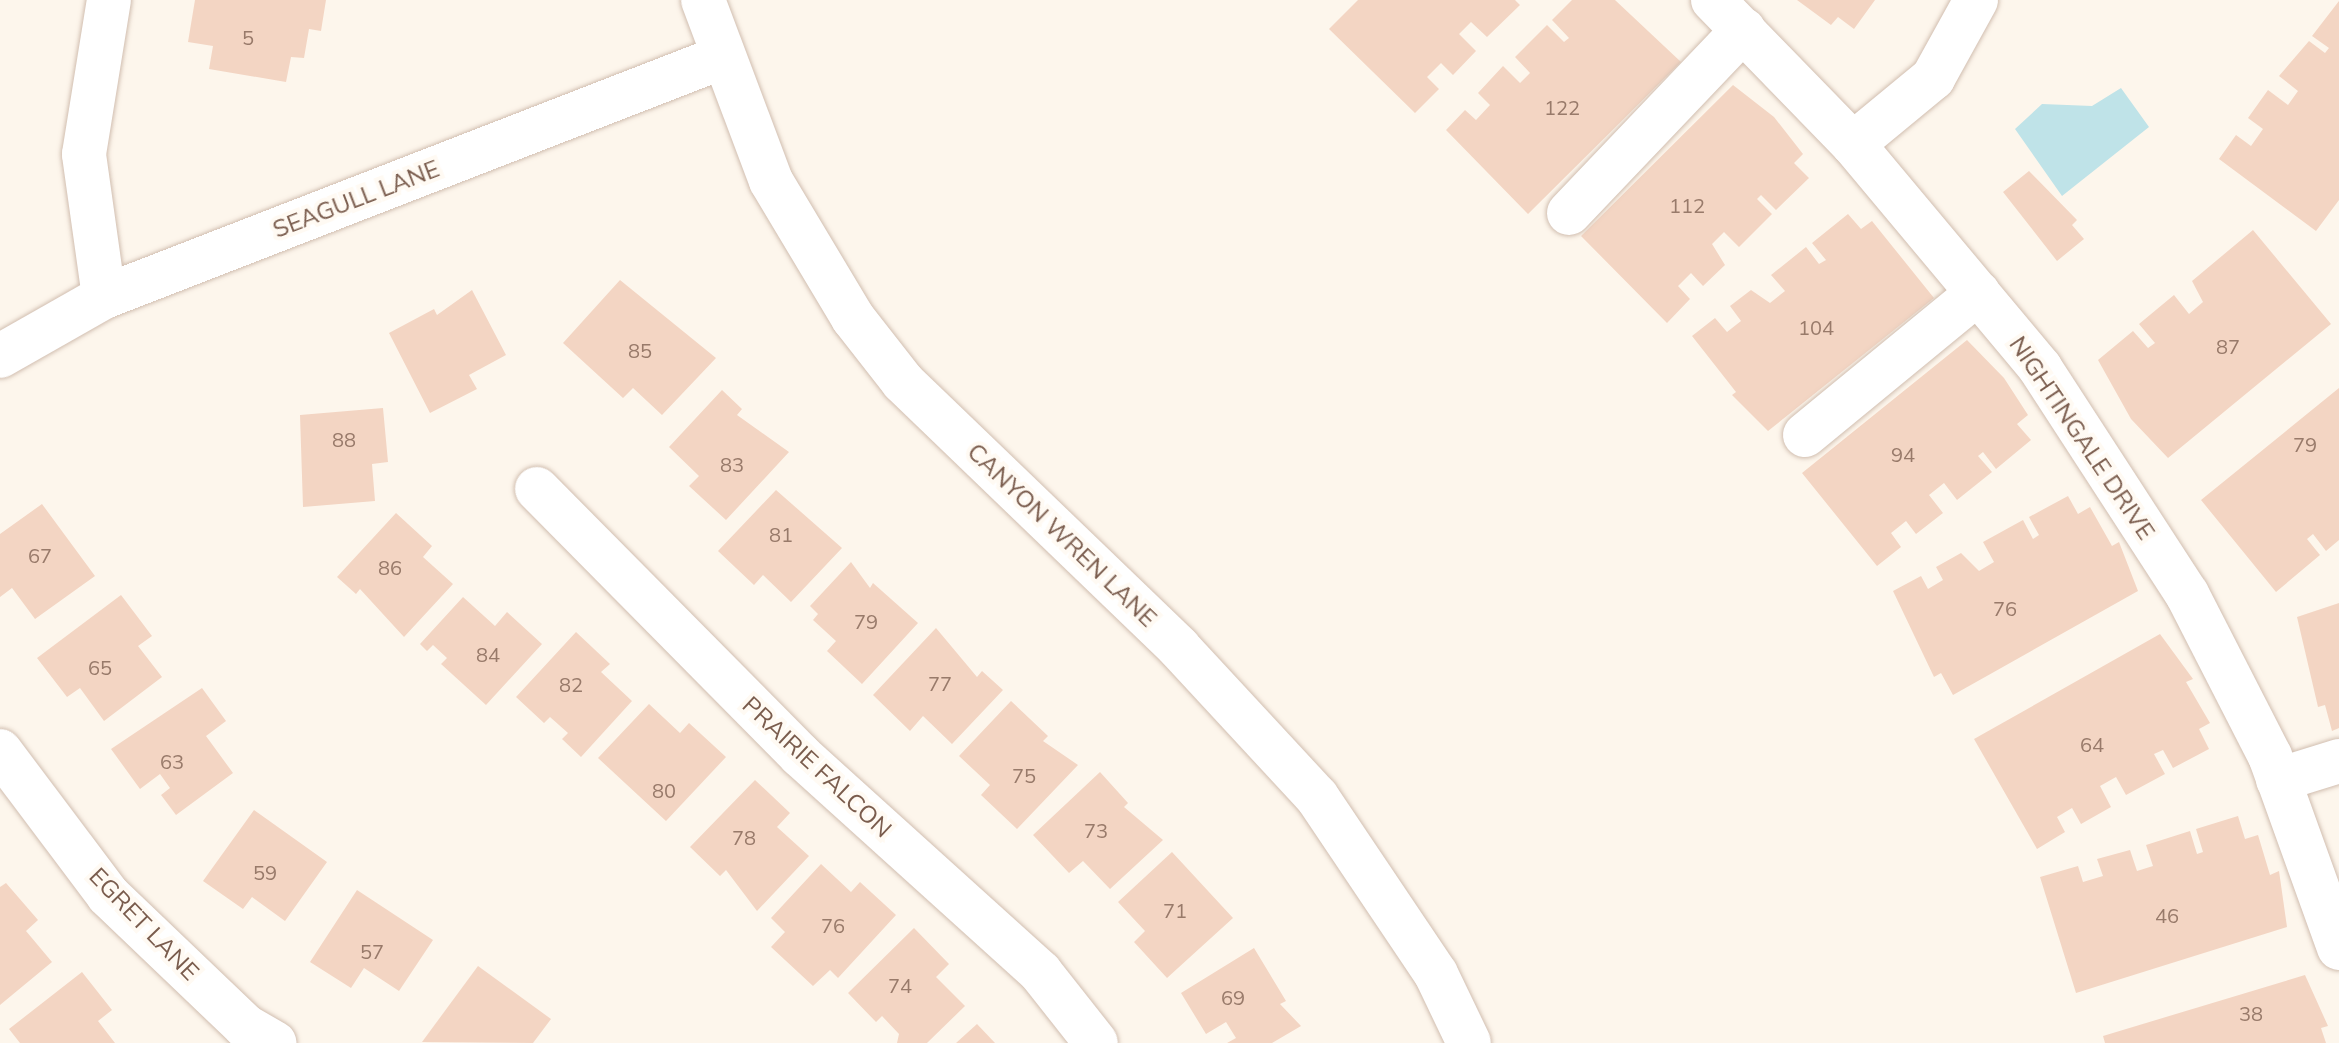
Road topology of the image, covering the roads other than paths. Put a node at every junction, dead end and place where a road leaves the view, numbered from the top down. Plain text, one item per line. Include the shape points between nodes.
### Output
1 (109, 0) edge
2 (703, 0) edge
3 (1976, 0) edge
4 (1728, 15) edge
5 (720, 58) junction
6 (1853, 144) junction
7 (1569, 213) dead end
8 (1978, 293) junction
9 (104, 297) junction
10 (0, 356) edge
11 (1805, 435) dead end
12 (537, 489) dead end
13 (0, 751) edge
14 (2339, 761) edge
15 (2278, 780) junction
16 (2339, 948) edge
17 (275, 1043) edge
18 (1096, 1043) edge
19 (1469, 1043) edge

1 - 9 street via 84,154
2 - 5 street, CANYON WREN LANE
3 - 6 street via 1933,78
4 - 6 street, NIGHTINGALE DRIVE
4 - 7 street
5 - 9 street, SEAGULL LANE
5 - 19 street, CANYON WREN LANE via 771,181 853,318 903,382 1179,648 1317,797 1436,974
6 - 8 street, NIGHTINGALE DRIVE
8 - 11 street
8 - 15 street, NIGHTINGALE DRIVE via 2040,368 2187,594
9 - 10 street, SEAGULL LANE
12 - 18 street, PRAIRIE FALCON via 800,755 1040,972
13 - 17 street, EGRET LANE via 108,895 245,1026
14 - 15 street
15 - 16 street, NIGHTINGALE DRIVE

